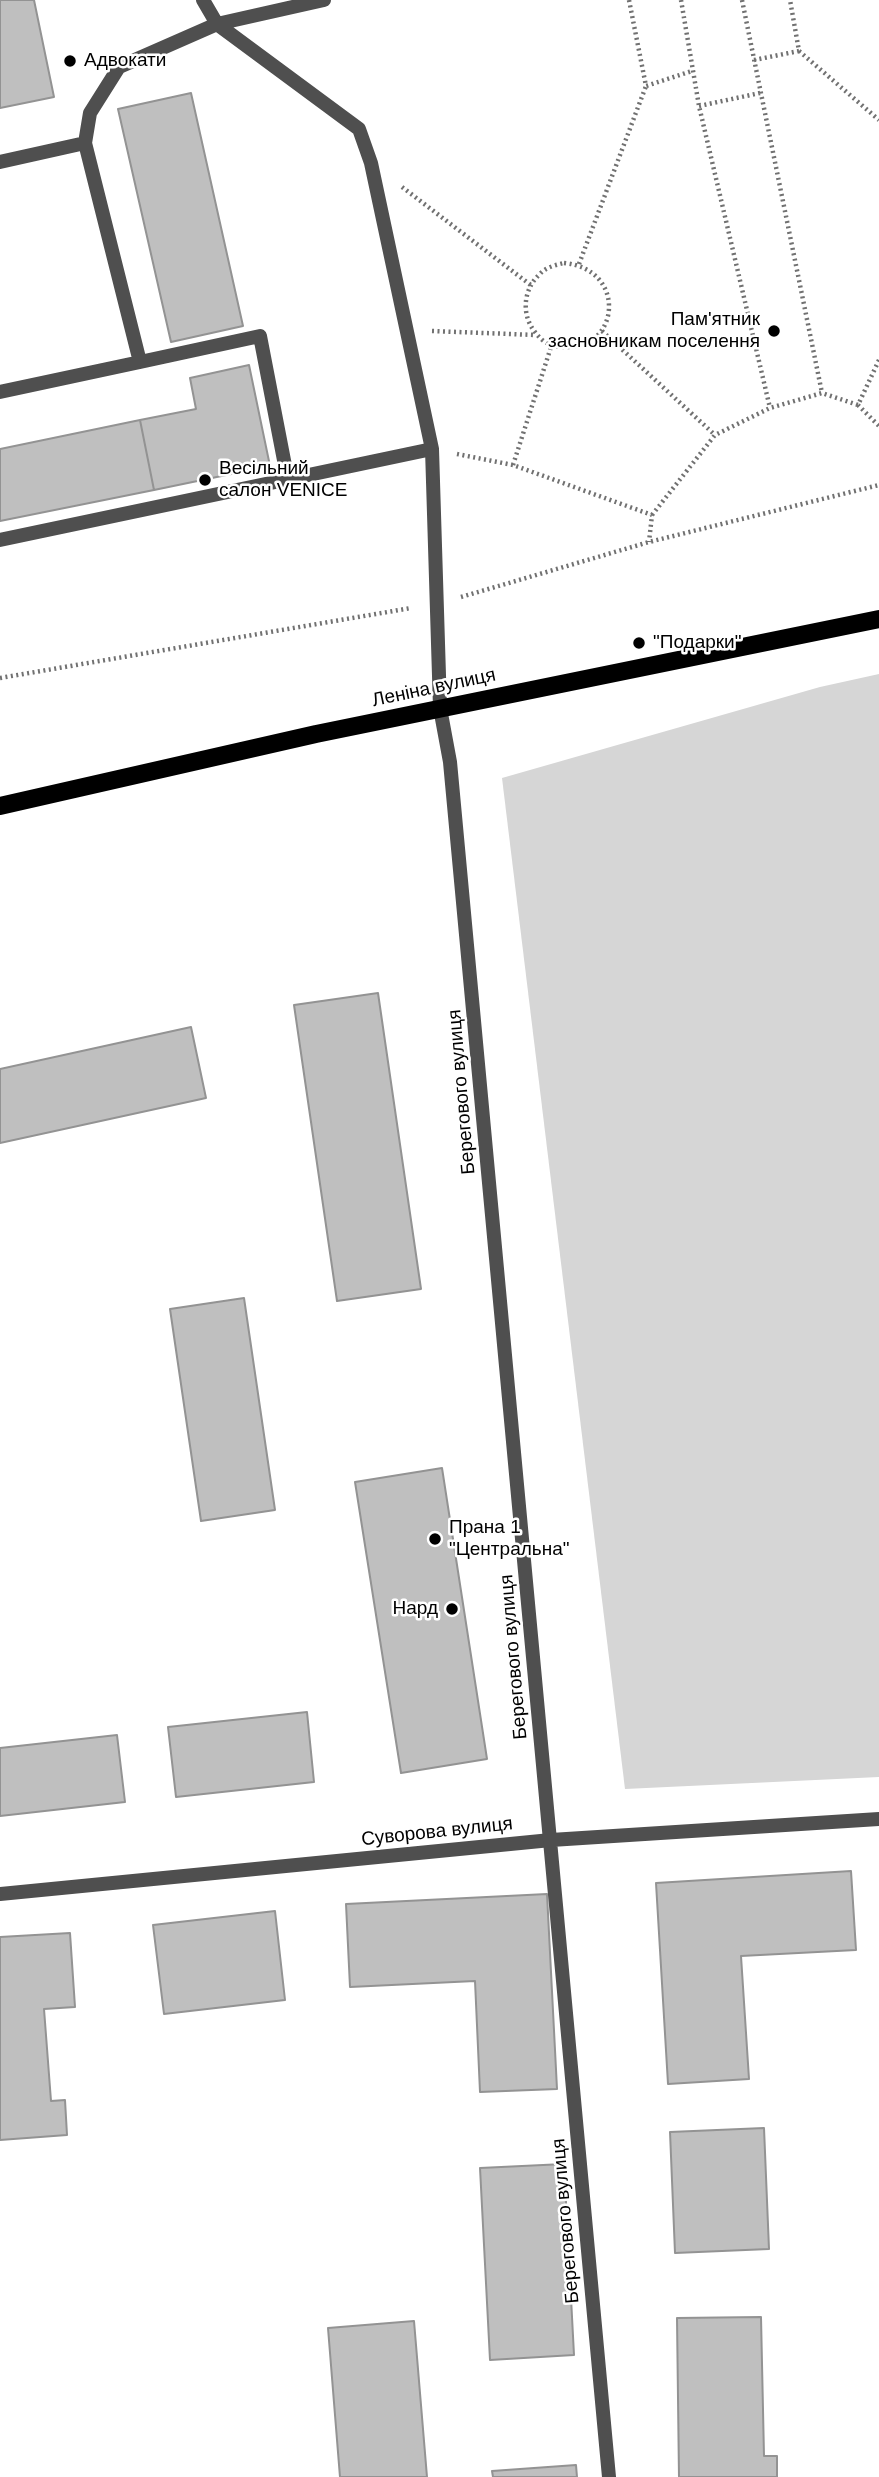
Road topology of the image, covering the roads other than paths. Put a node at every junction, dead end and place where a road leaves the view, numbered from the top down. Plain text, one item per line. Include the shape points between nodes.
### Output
1 (203, 0) edge
2 (324, 0) edge
3 (218, 24) junction
4 (85, 143) junction
5 (0, 162) edge
6 (140, 362) junction
7 (0, 392) edge
8 (432, 449) junction
9 (288, 481) junction
10 (0, 540) edge
11 (879, 619) edge
12 (440, 708) junction
13 (0, 806) edge
14 (879, 1819) edge
15 (551, 1840) junction
16 (0, 1894) edge
17 (609, 2477) edge

1 - 3 street
2 - 3 street
3 - 4 street via 119,67 90,113
3 - 8 street, Берегового вулиця via 359,129 371,163
4 - 5 street
4 - 6 street
6 - 7 street
6 - 9 street via 260,337
8 - 9 street
8 - 12 street, Берегового вулиця
9 - 10 street
11 - 12 main road, Леніна вулиця
12 - 13 main road, Леніна вулиця
12 - 15 street, Берегового вулиця via 450,762
14 - 15 street, Суворова вулиця
15 - 16 street, Суворова вулиця
15 - 17 street, Берегового вулиця

